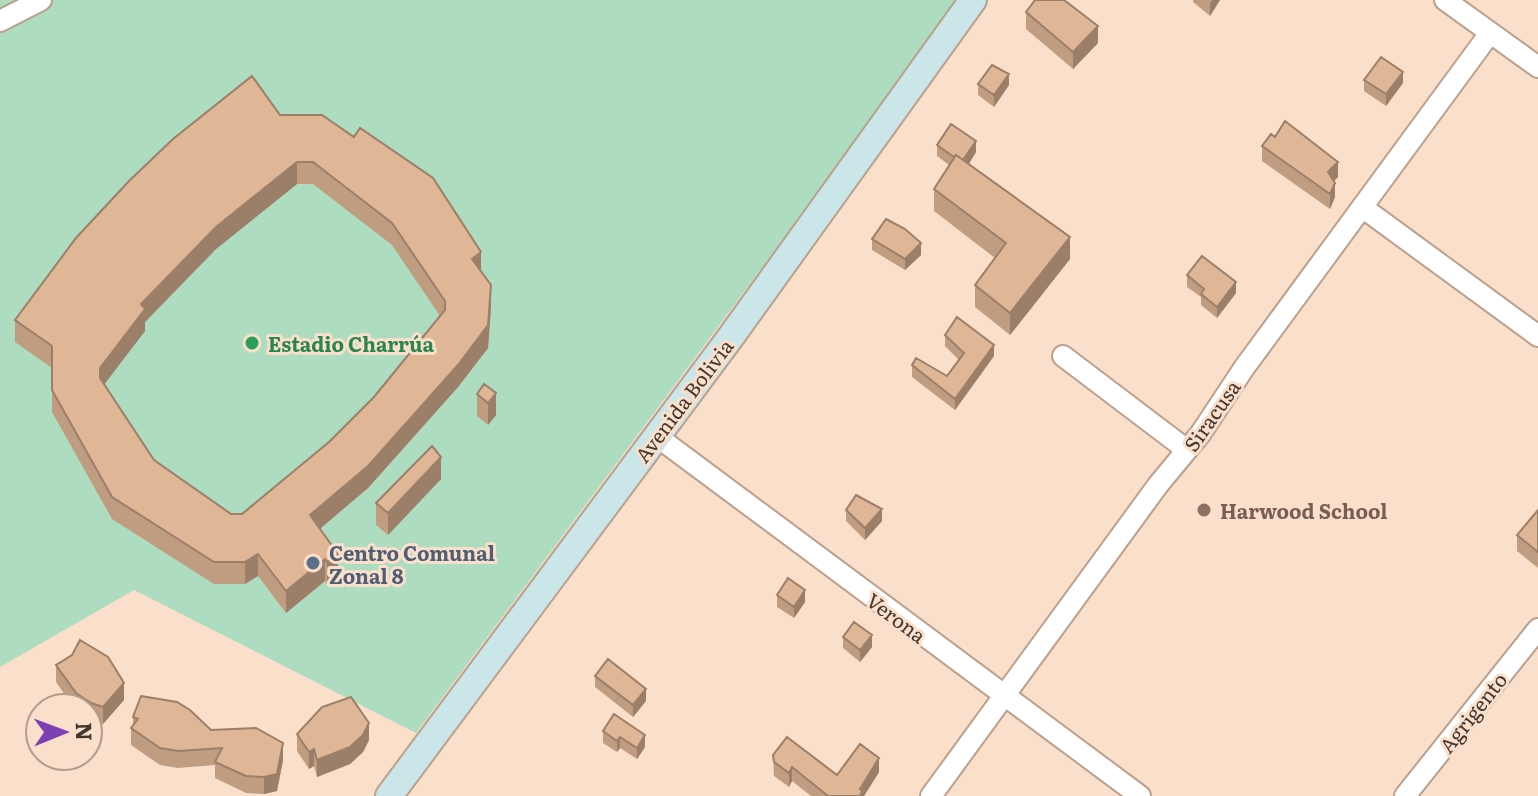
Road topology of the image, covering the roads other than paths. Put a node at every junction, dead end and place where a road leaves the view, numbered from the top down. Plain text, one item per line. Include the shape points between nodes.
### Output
1 (41, 0) edge
2 (973, 0) edge
3 (1445, 0) edge
4 (0, 21) edge
5 (1490, 33) junction
6 (1538, 67) edge
7 (1362, 207) junction
8 (1538, 336) edge
9 (1063, 356) dead end
10 (655, 435) junction
11 (1187, 450) junction
12 (1538, 629) edge
13 (1004, 697) junction
14 (389, 796) edge
15 (931, 796) edge
16 (1140, 796) edge
17 (1405, 796) edge

1 - 4 street
2 - 10 street, Avenida Bolivia
3 - 5 street
5 - 6 street
5 - 7 street, Siracusa
7 - 8 street
7 - 11 street, Siracusa
9 - 11 street
10 - 13 street, Verona
10 - 14 street, Avenida Bolivia
11 - 13 street, Siracusa
12 - 17 street, Agrigento
13 - 15 street, Siracusa
13 - 16 street, Verona

